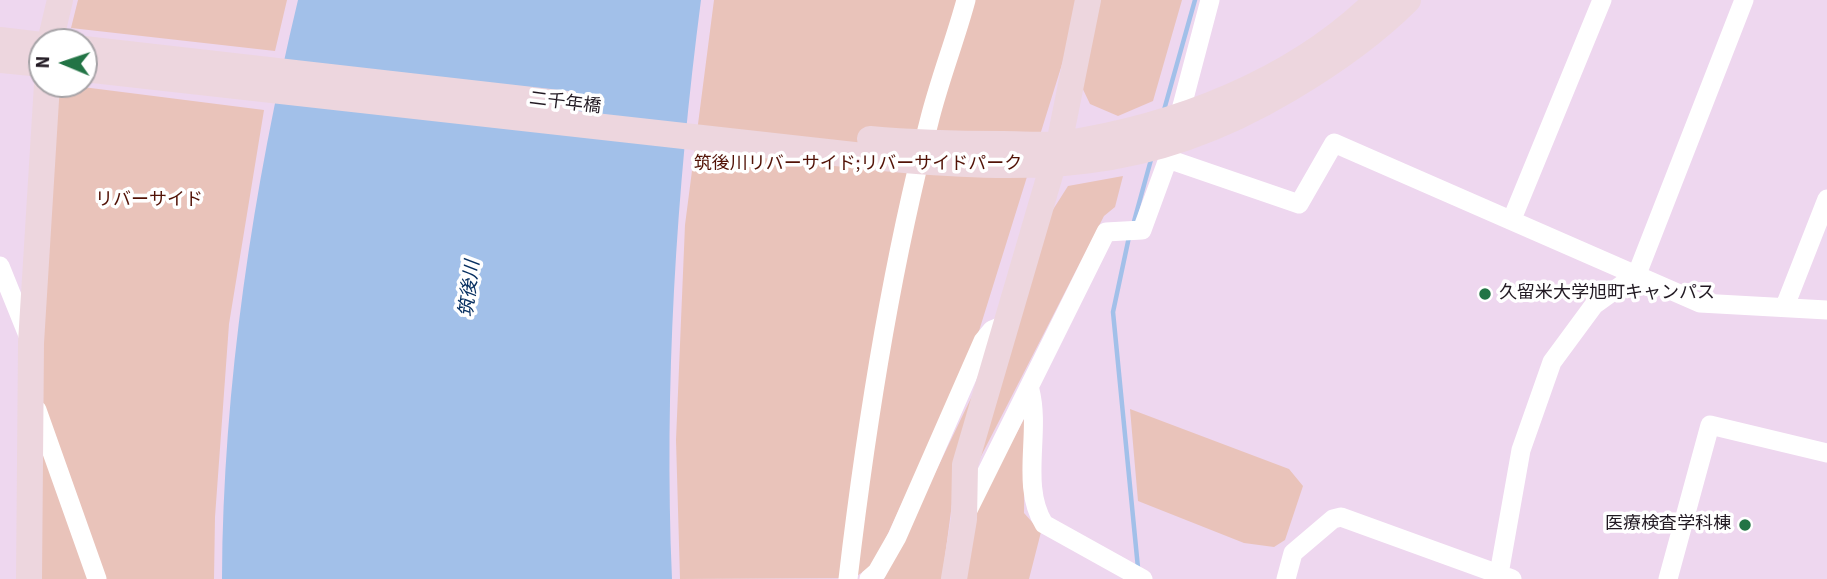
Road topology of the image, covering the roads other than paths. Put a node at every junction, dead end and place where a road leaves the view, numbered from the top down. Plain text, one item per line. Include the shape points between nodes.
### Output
1 (60, 0) edge
2 (966, 0) edge
3 (1088, 0) edge
4 (1210, 0) edge
5 (1408, 0) edge
6 (1602, 0) edge
7 (1744, 0) edge
8 (1374, 13) edge
9 (53, 28) edge
10 (0, 40) edge
11 (28, 43) edge
12 (98, 51) edge
13 (0, 60) edge
14 (28, 63) edge
15 (98, 71) edge
16 (46, 98) edge
17 (1050, 155) junction
18 (1168, 159) junction
19 (1827, 199) edge
20 (1512, 219) junction
21 (0, 267) edge
22 (1637, 274) junction
23 (1785, 306) junction
24 (1827, 310) edge
25 (1004, 326) junction
26 (31, 342) junction
27 (31, 385) junction
28 (1030, 390) junction
29 (1827, 453) edge
30 (964, 519) junction
31 (1505, 577) edge
32 (29, 579) edge
33 (96, 579) edge
34 (848, 579) edge
35 (869, 579) edge
36 (954, 579) edge
37 (1143, 579) edge
38 (1286, 579) edge
39 (1668, 579) edge

1 - 9 street
2 - 34 street via 929,121 902,235 873,394
3 - 17 street
4 - 18 street
5 - 8 street
6 - 20 street
7 - 22 street
8 - 17 street via 1274,75 1186,114
8 - 17 street via 1336,61 1228,122 1174,144 1124,156
10 - 11 street
12 - 17 street, 二千年橋
13 - 14 street
15 - 17 street, 二千年橋 via 948,164
16 - 26 street
17 - 25 street
18 - 20 street via 1299,204 1334,143
18 - 28 street via 1142,230 1106,232
19 - 23 street
20 - 22 street
21 - 26 street
22 - 23 street via 1700,303
22 - 31 street via 1594,305 1552,362 1521,450
23 - 24 street
25 - 30 street via 965,465
25 - 35 street via 992,330 984,341 897,537
26 - 27 street
27 - 32 street
27 - 33 street via 44,435
28 - 30 street
28 - 37 street via 1035,409 1032,474 1037,513 1044,524
29 - 39 street via 1710,425
30 - 36 street
31 - 38 street via 1341,517 1293,553

